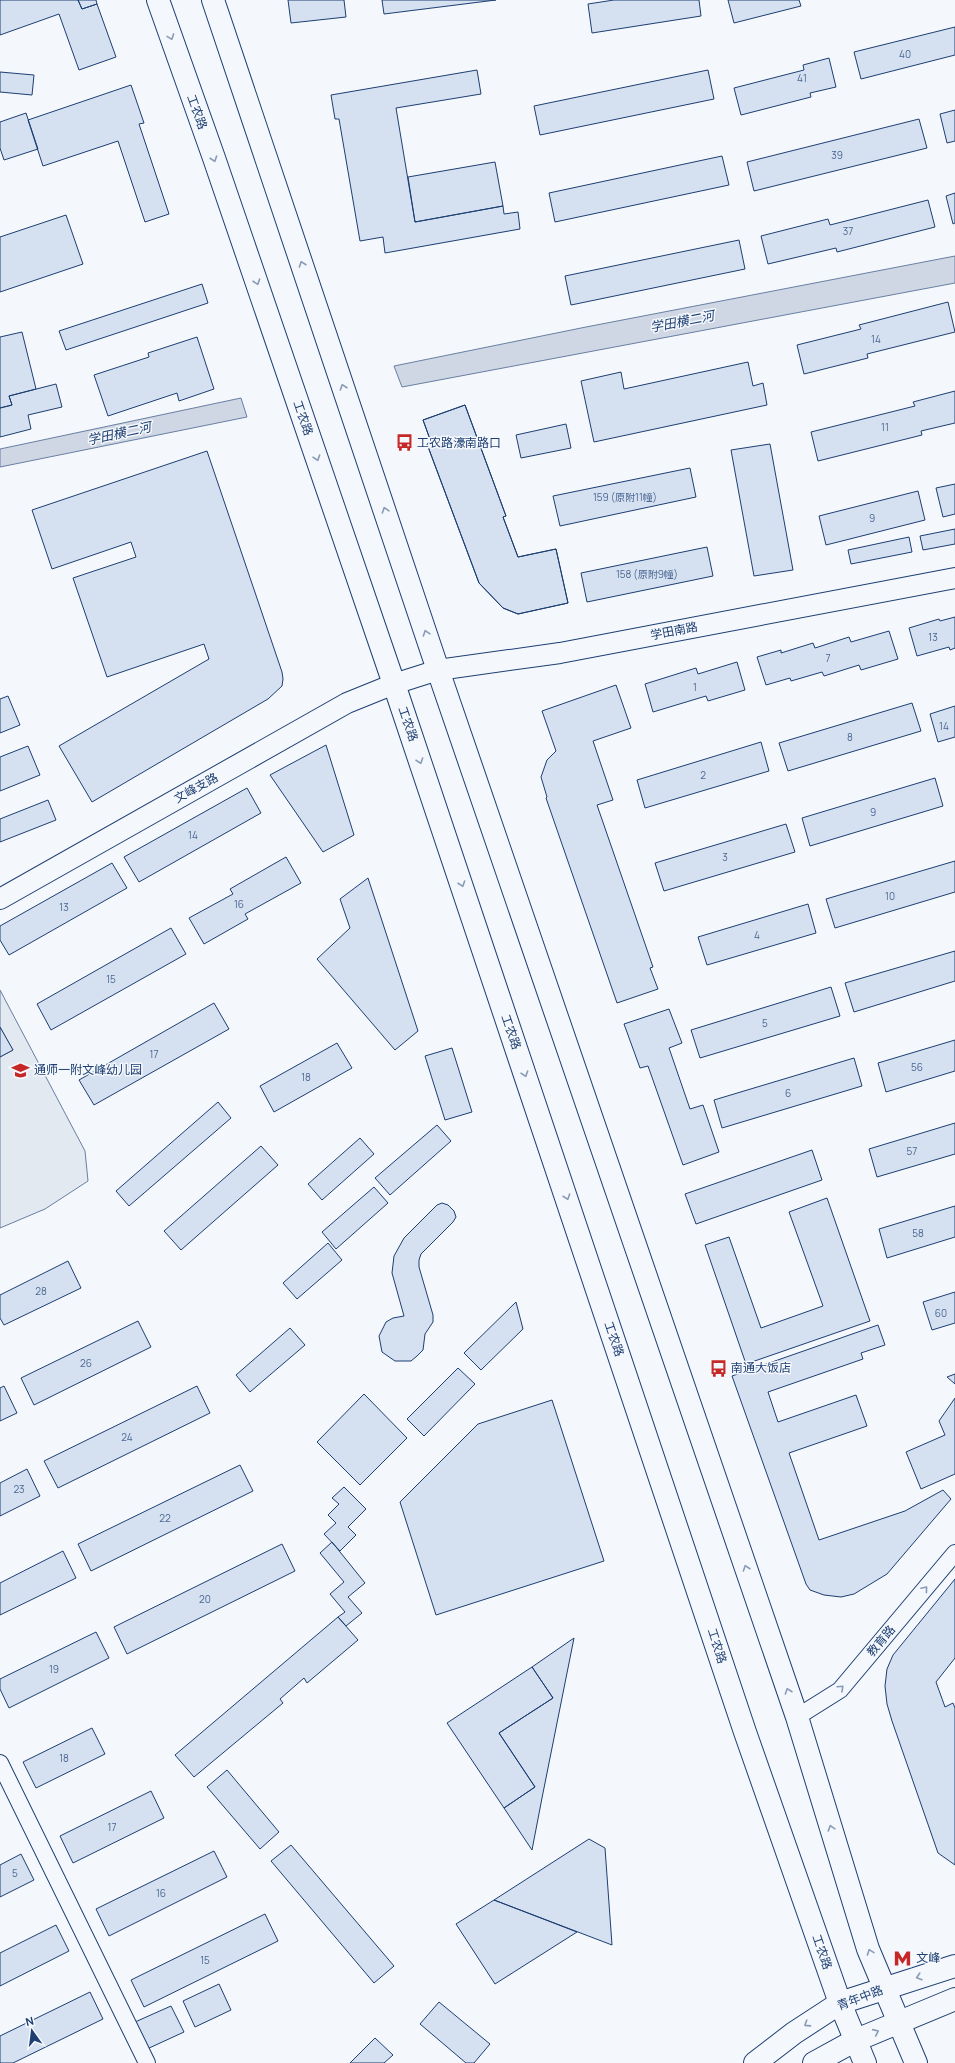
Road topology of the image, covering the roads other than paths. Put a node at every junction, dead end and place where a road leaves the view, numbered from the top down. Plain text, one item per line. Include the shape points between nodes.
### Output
1 (158, 0) edge
2 (213, 0) edge
3 (955, 578) edge
4 (438, 670) junction
5 (394, 684) junction
6 (0, 899) edge
7 (955, 1553) edge
8 (797, 1717) junction
9 (0, 1763) edge
10 (955, 1966) edge
11 (884, 1988) junction
12 (955, 1999) edge
13 (840, 2003) junction
14 (898, 2022) junction
15 (854, 2041) junction
16 (147, 2063) edge
17 (755, 2063) edge
18 (814, 2063) edge
19 (864, 2063) edge
20 (916, 2063) edge

1 -> 5 main road, 工农路
4 -> 2 main road
3 - 4 street, 学田南路 via 560,653
4 - 5 street, 学田南路
8 -> 4 main road
5 - 6 street, 文峰支路 via 347,703
5 -> 13 main road, 工农路 via 745,1732
8 -> 7 street, 教育路 via 840,1690
11 -> 8 main road via 868,1949
9 - 16 street
10 -> 11 main road, 青年中路
11 - 13 main road, 青年中路
11 - 14 main road
12 - 14 main road
13 - 15 main road, 工农路
13 -> 17 main road, 青年中路 via 794,2033
15 -> 14 main road
14 - 20 main road
15 - 18 main road
15 - 19 main road, 工农路

